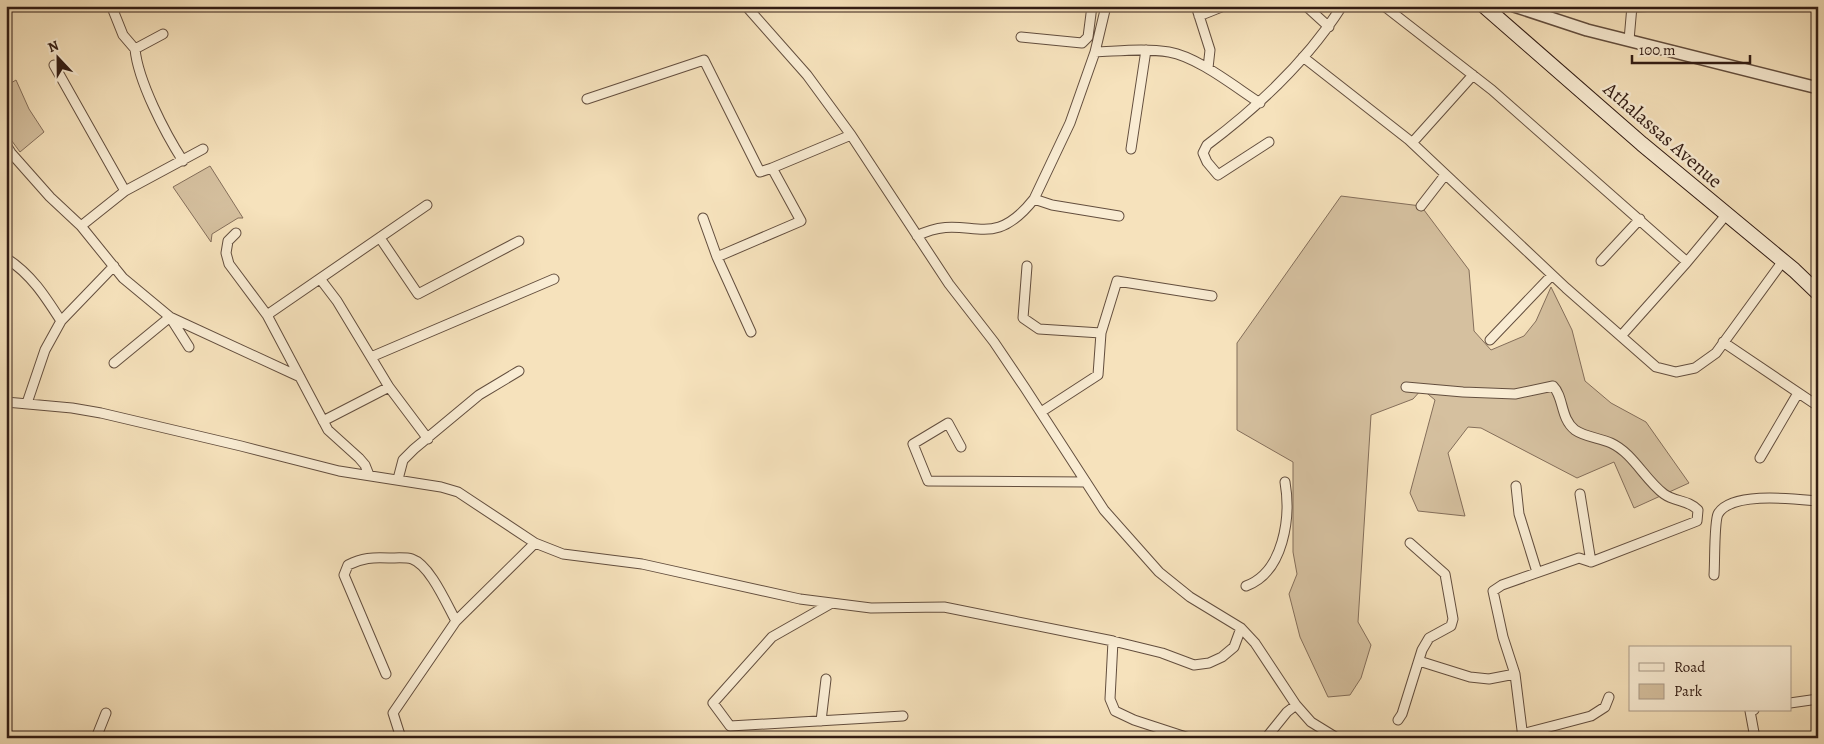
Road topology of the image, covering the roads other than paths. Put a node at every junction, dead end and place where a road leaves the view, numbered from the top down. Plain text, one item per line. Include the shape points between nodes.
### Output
1 (746, 6) edge
2 (1092, 6) edge
3 (1106, 6) edge
4 (1196, 6) edge
5 (1224, 6) edge
6 (1306, 6) edge
7 (1342, 6) edge
8 (1384, 6) edge
9 (1514, 6) edge
10 (1632, 6) edge
11 (1490, 8) edge
12 (113, 10) dead end
13 (1200, 16) junction
14 (1329, 27) junction
15 (164, 34) dead end
16 (1021, 37) dead end
17 (1628, 40) junction
18 (135, 49) junction
19 (1146, 50) junction
20 (1095, 52) junction
21 (1303, 57) junction
22 (54, 65) dead end
23 (1208, 68) junction
24 (1474, 75) junction
25 (1818, 88) edge
26 (588, 99) dead end
27 (1260, 103) junction
28 (851, 135) junction
29 (1269, 142) dead end
30 (1412, 143) junction
31 (6, 144) edge
32 (204, 149) dead end
33 (1132, 149) dead end
34 (183, 161) junction
35 (772, 168) junction
36 (1445, 176) junction
37 (126, 191) junction
38 (1034, 199) junction
39 (427, 204) dead end
40 (1421, 206) dead end
41 (1726, 215) junction
42 (1119, 216) dead end
43 (703, 218) dead end
44 (1640, 219) junction
45 (81, 226) junction
46 (236, 233) dead end
47 (917, 236) junction
48 (380, 238) junction
49 (519, 241) dead end
50 (717, 257) junction
51 (6, 258) edge
52 (1601, 260) dead end
53 (1783, 261) junction
54 (1686, 262) junction
55 (114, 266) junction
56 (1026, 266) dead end
57 (1552, 275) junction
58 (554, 279) dead end
59 (321, 280) junction
60 (1818, 293) edge
61 (1212, 296) dead end
62 (267, 315) junction
63 (170, 317) junction
64 (61, 321) junction
65 (751, 332) dead end
66 (1101, 333) junction
67 (1621, 336) junction
68 (1490, 340) dead end
69 (1723, 342) junction
70 (189, 347) dead end
71 (371, 357) junction
72 (114, 363) dead end
73 (519, 370) dead end
74 (300, 377) junction
75 (1406, 386) dead end
76 (389, 387) junction
77 (1798, 393) junction
78 (6, 402) edge
79 (27, 403) junction
80 (1818, 406) edge
81 (1041, 412) junction
82 (323, 421) junction
83 (428, 439) junction
84 (961, 447) dead end
85 (1760, 458) dead end
86 (369, 475) junction
87 (398, 479) junction
88 (1086, 482) junction
89 (1285, 482) dead end
90 (1516, 486) dead end
91 (1580, 494) dead end
92 (1818, 501) edge
93 (535, 543) junction
94 (1410, 543) dead end
95 (1591, 562) junction
96 (1537, 572) junction
97 (1714, 576) dead end
98 (1246, 586) dead end
99 (830, 604) junction
100 (456, 621) junction
101 (1241, 628) junction
102 (1113, 641) junction
103 (1419, 661) junction
104 (386, 674) dead end
105 (1515, 674) junction
106 (826, 680) dead end
107 (1609, 697) dead end
108 (1818, 699) edge
109 (1792, 703) edge
110 (1296, 705) junction
111 (1750, 712) edge
112 (106, 714) dead end
113 (903, 716) dead end
114 (1398, 720) dead end
115 (821, 721) junction
116 (1176, 736) edge
117 (1522, 736) edge
118 (96, 738) edge
119 (401, 738) edge
120 (1189, 738) edge
121 (1266, 738) edge
122 (1337, 738) edge
123 (1755, 738) edge

1 - 28 street via 807,75
2 - 16 street via 1088,36 1082,43
3 - 20 street
4 - 13 street
5 - 13 street
6 - 14 street
7 - 14 street
8 - 24 street
9 - 17 street
10 - 17 street
11 - 41 main road, Athalassas Avenue
12 - 18 street via 123,35
13 - 23 street via 1210,50
14 - 21 street
15 - 18 street
17 - 25 street
18 - 34 street via 139,71
19 - 20 street
19 - 23 street via 1171,52
19 - 33 street
20 - 38 street via 1070,123
21 - 27 street
21 - 30 street
22 - 37 street
23 - 27 street
24 - 30 street
24 - 44 street
26 - 35 street via 704,60 760,172
27 - 29 street via 1207,145 1203,153 1206,162 1218,175
28 - 35 street
28 - 47 street
30 - 36 street
31 - 45 street via 50,197
32 - 34 street
34 - 37 street
35 - 50 street via 801,221
36 - 40 street
36 - 57 street
37 - 45 street
38 - 42 street
38 - 47 street via 1006,226 990,230 946,226
39 - 48 street
41 - 53 main road, Athalassas Avenue
41 - 54 street
43 - 50 street
44 - 52 street
44 - 54 street
45 - 55 street
46 - 62 street via 228,241 226,253 229,264
47 - 81 street
48 - 49 street via 418,294
48 - 59 street
50 - 65 street
51 - 64 street via 23,269 41,289
53 - 60 main road, Athalassas Avenue
53 - 69 street
54 - 67 street
55 - 63 street via 122,278
55 - 64 street
56 - 66 street via 1023,318 1039,329
57 - 67 street
57 - 68 street
58 - 71 street
59 - 62 street
59 - 71 street
61 - 66 street via 1117,282
62 - 74 street
63 - 70 street
63 - 72 street
63 - 74 street
64 - 79 street via 45,350
66 - 81 street via 1098,374
67 - 69 street via 1656,367 1676,372 1695,368 1716,353
69 - 77 street
71 - 76 street
73 - 83 street via 479,395
74 - 82 street
75 - 95 street via 1515,394 1553,386 1562,410 1577,431 1612,443 1665,494 1693,504 1698,510 1697,521
76 - 82 street
76 - 83 street
77 - 80 street
77 - 85 street
78 - 79 street
79 - 86 street via 100,414 339,471
81 - 88 street
82 - 86 street via 328,430 365,465
83 - 87 street via 404,460
84 - 88 street via 948,423 914,444 928,481
86 - 87 street
87 - 93 street via 458,492
88 - 101 street via 1104,510 1159,572 1190,597
89 - 98 street via 1288,508 1284,535 1265,575
90 - 96 street via 1519,514
91 - 95 street
92 - 97 street via 1747,499 1725,507 1718,515
93 - 99 street via 563,554 642,564
93 - 100 street
94 - 103 street via 1445,574 1453,619 1451,626 1429,638
95 - 96 street via 1579,558
96 - 105 street via 1493,591
99 - 102 street via 871,608 944,607
99 - 115 street via 772,638 713,703 730,726
100 - 104 street via 431,576 412,559 370,557 348,565 344,576
100 - 119 street via 393,713
101 - 102 street via 1234,647 1209,664 1194,665
101 - 110 street
102 - 116 street via 1110,699 1116,711
103 - 105 street via 1470,678 1489,679
103 - 114 street
105 - 117 street
106 - 115 street
107 - 117 street via 1604,707 1592,716
108 - 109 street
110 - 121 street
110 - 122 street via 1311,722
111 - 123 street
112 - 118 street
113 - 115 street
116 - 120 street

